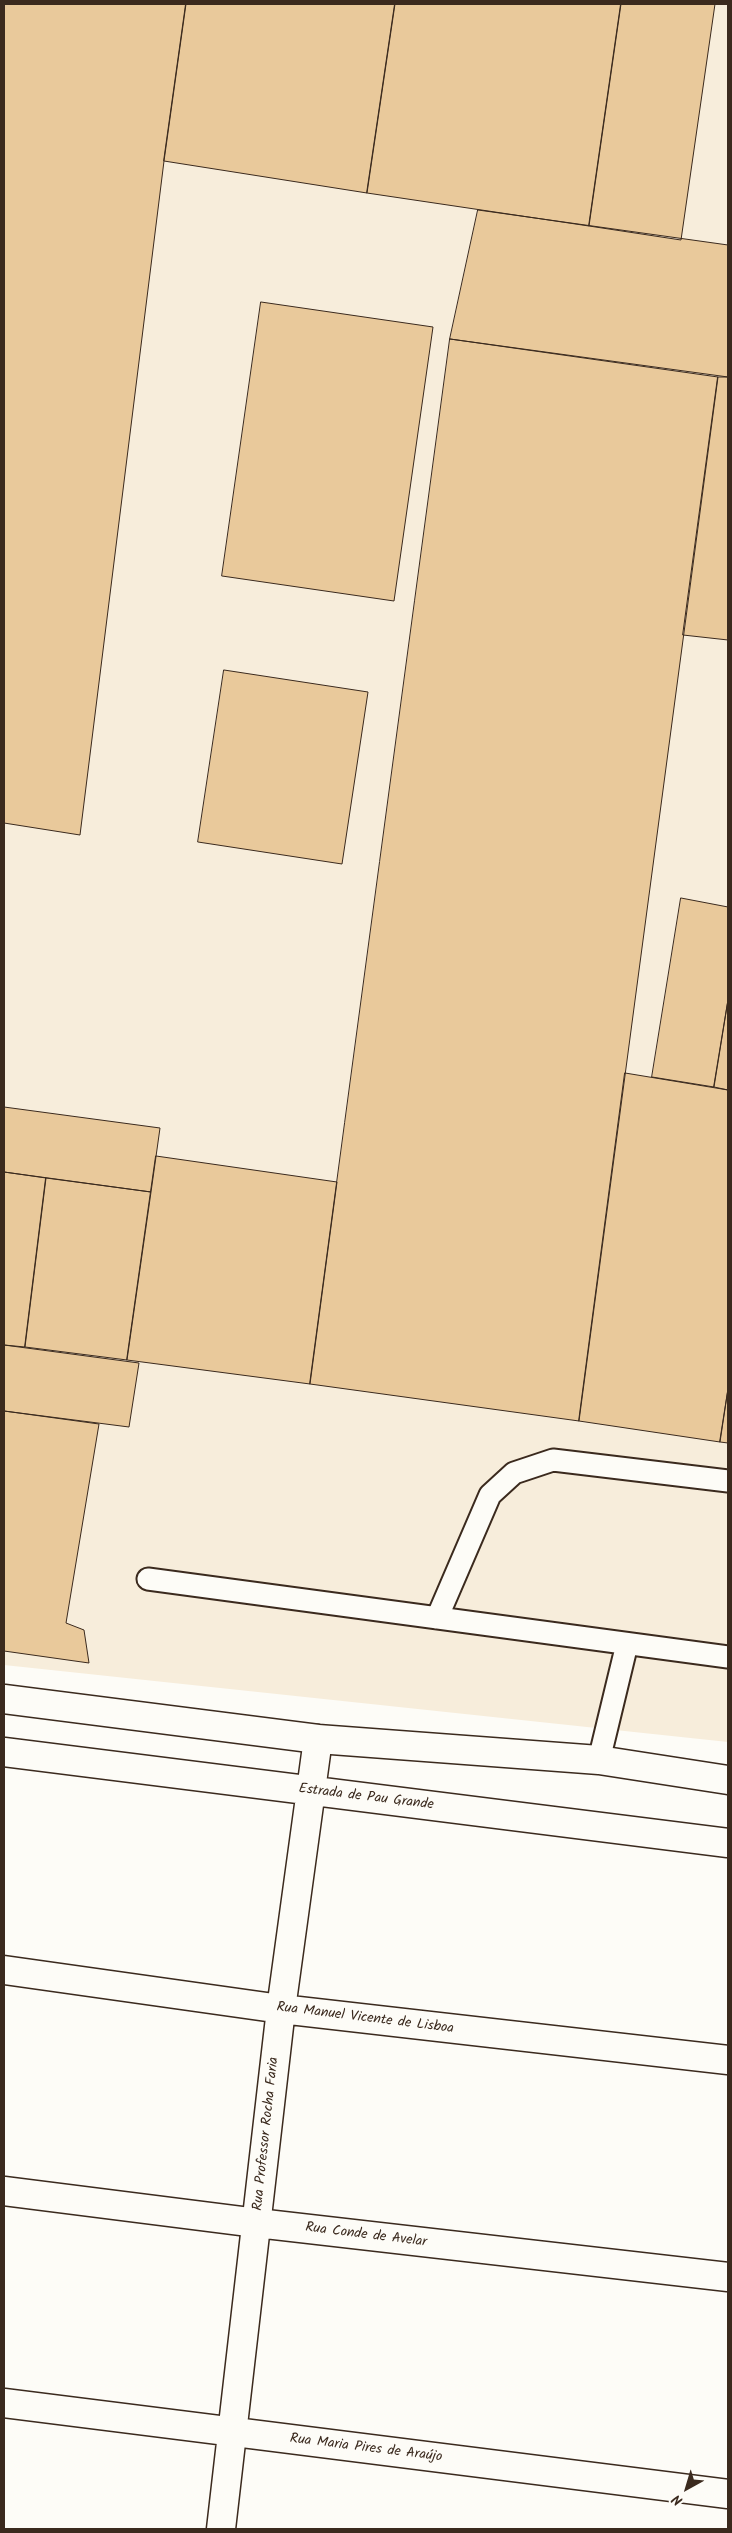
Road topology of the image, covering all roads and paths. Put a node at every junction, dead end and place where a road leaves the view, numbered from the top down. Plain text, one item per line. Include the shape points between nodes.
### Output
1 (728, 1481) edge
2 (148, 1579) dead end
3 (438, 1618) junction
4 (627, 1644) junction
5 (728, 1657) edge
6 (4, 1700) edge
7 (318, 1738) junction
8 (4, 1752) edge
9 (599, 1760) junction
10 (728, 1780) edge
11 (309, 1791) junction
12 (728, 1843) edge
13 (4, 1970) edge
14 (281, 2010) junction
15 (728, 2060) edge
16 (4, 2191) edge
17 (257, 2223) junction
18 (728, 2277) edge
19 (4, 2403) edge
20 (231, 2432) junction
21 (728, 2494) edge
22 (221, 2529) edge

1 - 3 lane via 553,1460 514,1473 490,1495
2 - 3 lane
3 - 4 lane
4 - 5 lane
4 - 9 lane
6 - 7 street
7 - 9 street
7 - 11 street, Rua Professor Rocha Faria
8 - 11 street, Estrada de Pau Grande
9 - 10 street
11 - 12 street, Estrada de Pau Grande
11 - 14 street, Rua Professor Rocha Faria
13 - 14 street, Rua Manuel Vicente de Lisboa
14 - 15 street, Rua Manuel Vicente de Lisboa
14 - 17 street, Rua Professor Rocha Faria
16 - 17 street, Rua Conde de Avelar
17 - 18 street, Rua Conde de Avelar
17 - 20 street, Rua Professor Rocha Faria
19 - 20 street, Rua Maria Pires de Araújo
20 - 21 street, Rua Maria Pires de Araújo
20 - 22 street, Rua Professor Rocha Faria

